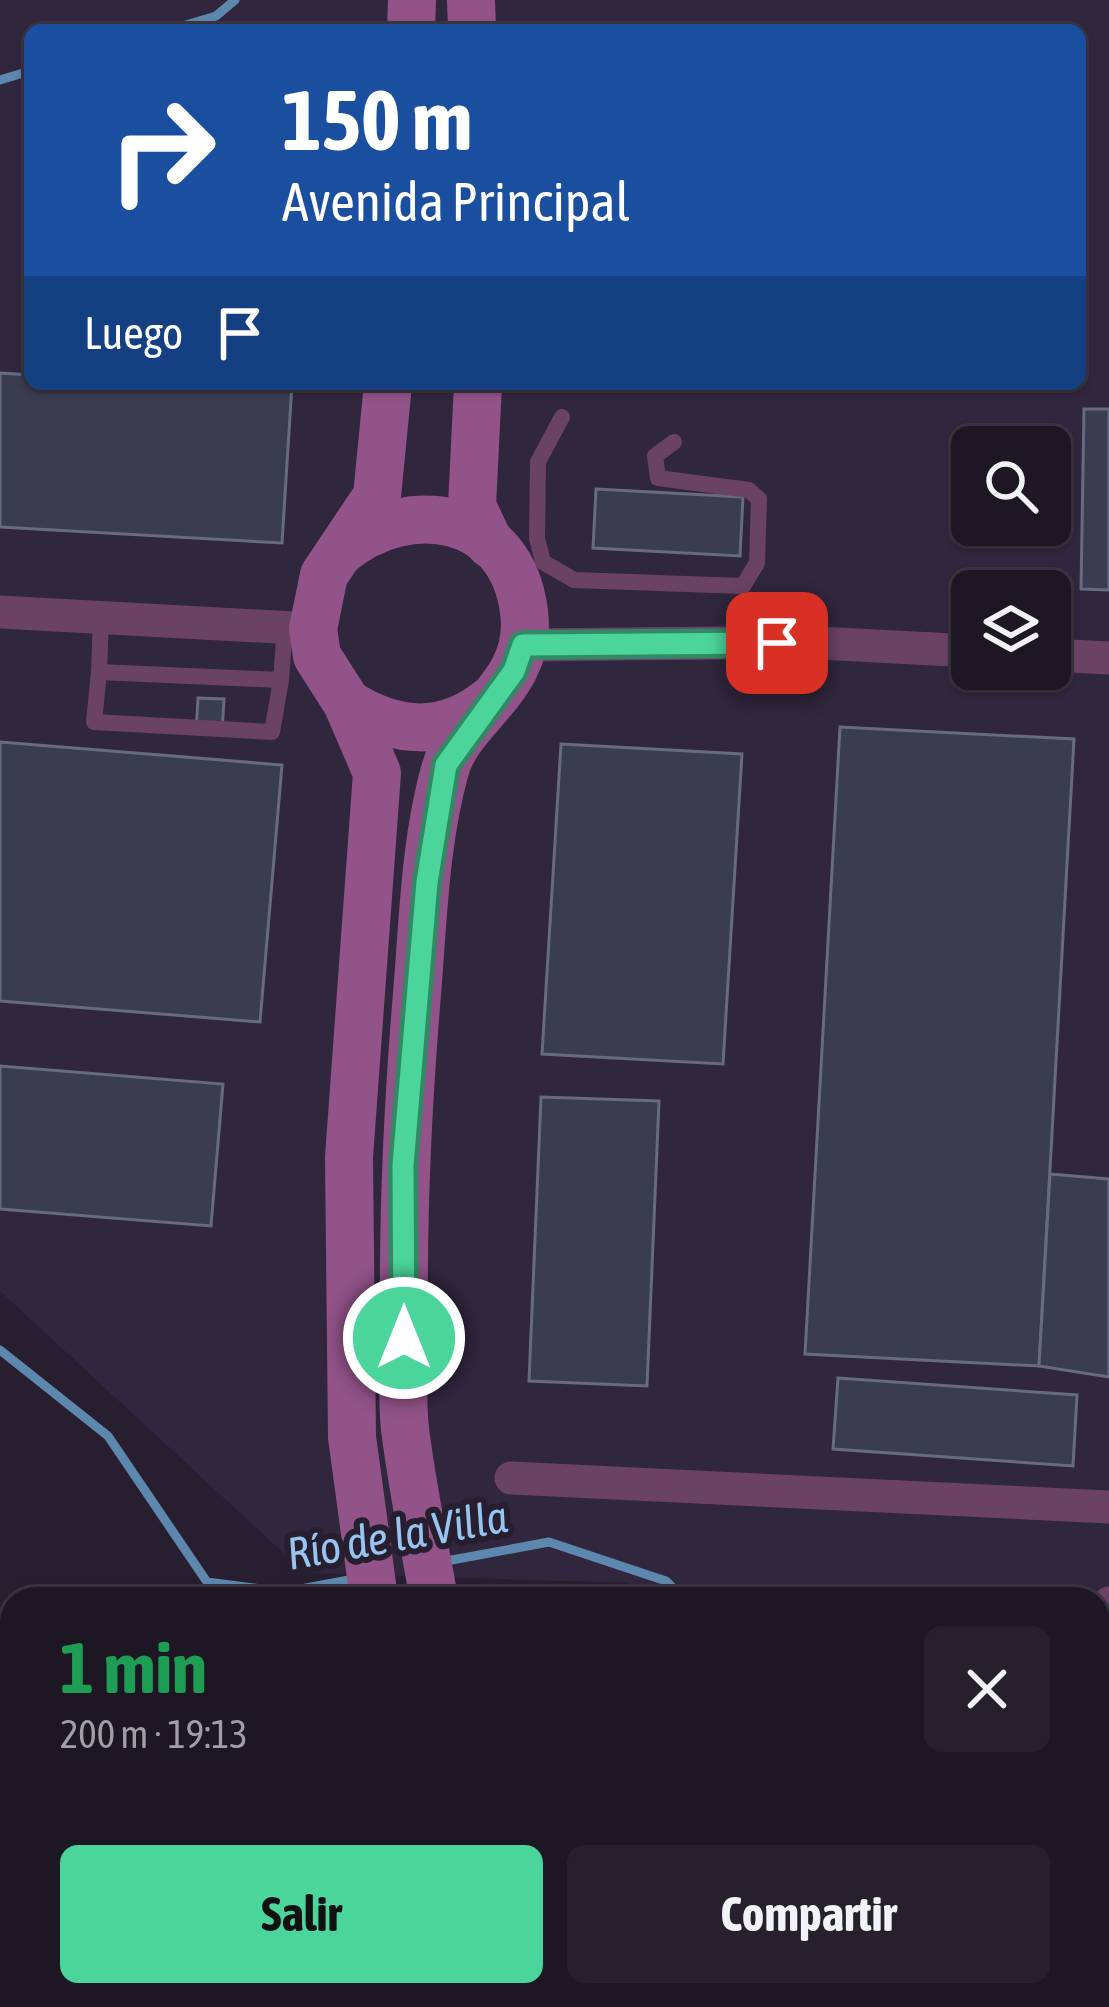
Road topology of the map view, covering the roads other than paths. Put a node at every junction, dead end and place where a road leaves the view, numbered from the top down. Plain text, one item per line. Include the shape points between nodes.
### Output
1 (387, 390) edge
2 (478, 390) edge
3 (562, 417) dead end
4 (674, 442) dead end
5 (490, 544) junction
6 (340, 552) junction
7 (0, 613) edge
8 (101, 618) junction
9 (299, 628) junction
10 (523, 645) junction
11 (951, 650) edge
12 (1071, 656) edge
13 (1109, 658) edge
14 (99, 672) junction
15 (281, 680) junction
16 (498, 694) junction
17 (347, 703) junction
18 (511, 1478) dead end
19 (1109, 1508) edge
20 (372, 1587) edge
21 (432, 1587) edge

1 - 6 street via 377,496
2 - 5 street via 472,506
3 - 4 lane via 538,462 538,547 549,568 574,580 743,586 758,563 759,499 749,490 658,478 655,456
5 - 6 street via 463,526 414,518 366,531
5 - 10 street via 520,590
6 - 9 street
7 - 8 street
8 - 9 street
8 - 14 lane
9 - 15 lane
9 - 17 street
10 - 11 street
10 - 16 street
12 - 13 street
14 - 15 lane
14 - 15 lane via 94,722 272,732
16 - 17 street via 472,715 424,728 375,720
16 - 21 street via 446,765 427,882 403,1165 405,1425
17 - 20 street via 377,772 349,1156 352,1437
18 - 19 street

